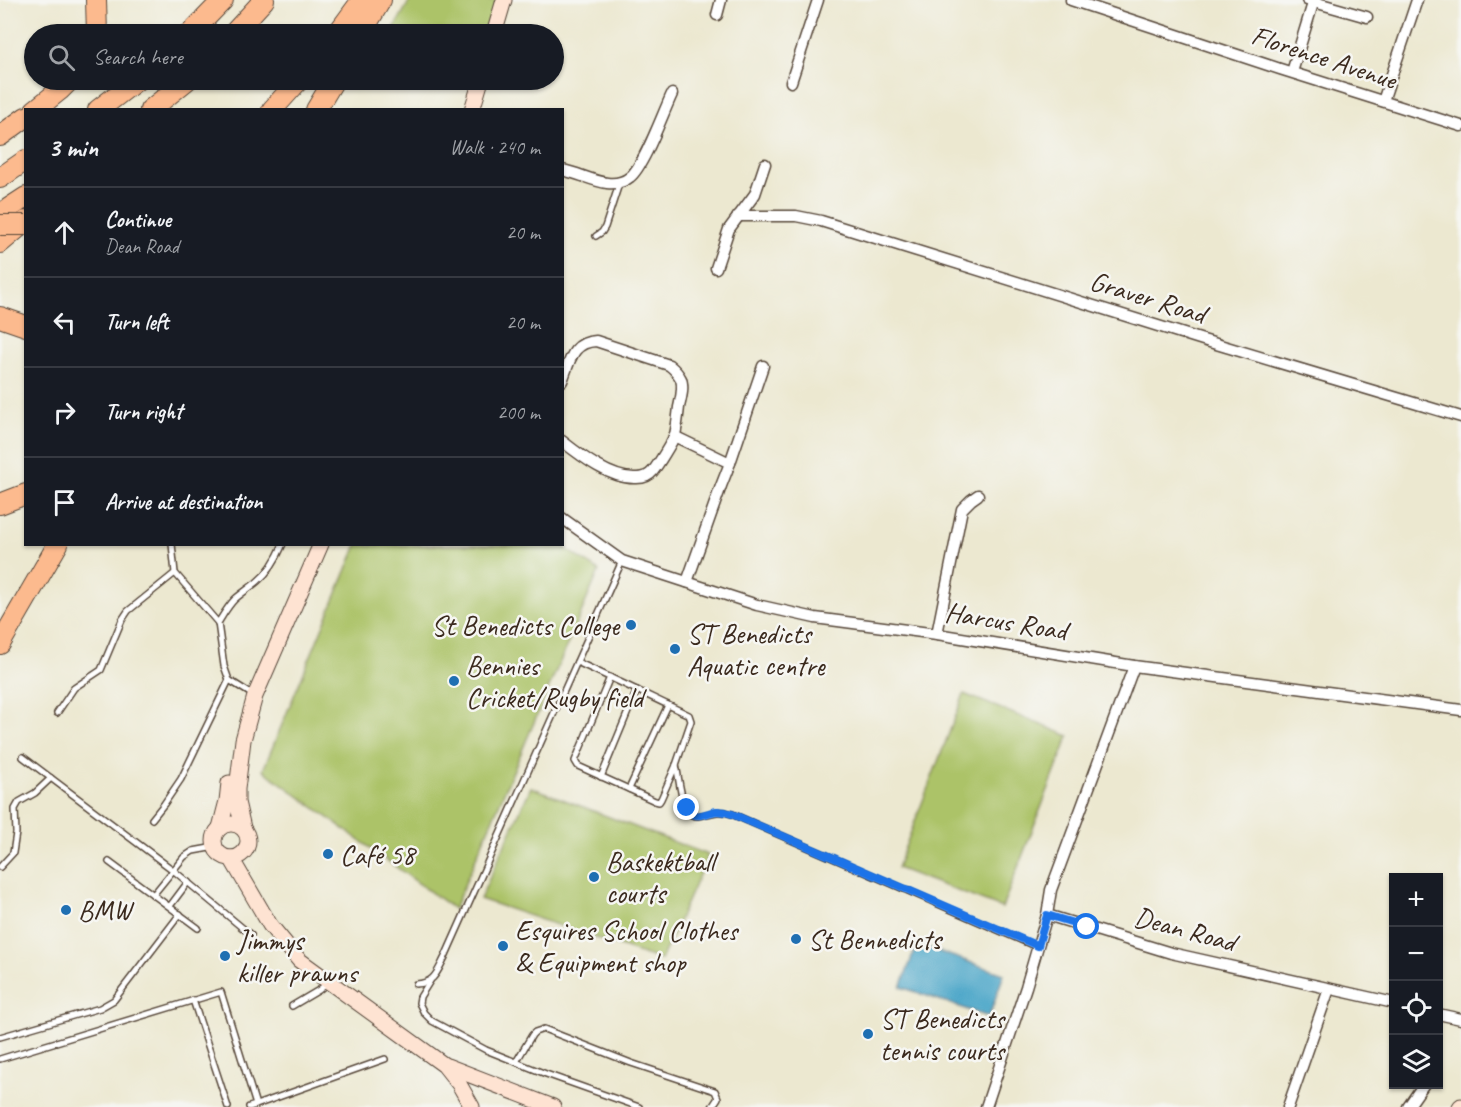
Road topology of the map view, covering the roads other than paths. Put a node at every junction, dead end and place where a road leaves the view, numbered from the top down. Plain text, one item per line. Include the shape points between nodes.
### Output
1 (96, 0) edge
2 (223, 0) edge
3 (264, 0) edge
4 (362, 0) edge
5 (381, 0) edge
6 (504, 0) edge
7 (721, 0) edge
8 (818, 0) edge
9 (1071, 0) edge
10 (1418, 0) edge
11 (1311, 1) edge
12 (717, 15) dead end
13 (1367, 17) dead end
14 (97, 24) edge
15 (200, 24) edge
16 (242, 24) edge
17 (344, 24) edge
18 (367, 24) edge
19 (497, 24) edge
20 (1292, 72) junction
21 (790, 82) dead end
22 (60, 90) edge
23 (124, 90) edge
24 (175, 90) edge
25 (290, 90) edge
26 (328, 90) edge
27 (478, 90) edge
28 (672, 94) dead end
29 (1383, 101) junction
30 (38, 108) edge
31 (101, 108) edge
32 (152, 108) edge
33 (274, 108) edge
34 (317, 108) edge
35 (473, 108) edge
36 (24, 118) edge
37 (1461, 126) edge
38 (0, 136) edge
39 (24, 161) edge
40 (765, 164) dead end
41 (565, 170) edge
42 (0, 178) edge
43 (619, 182) junction
44 (24, 198) edge
45 (0, 214) edge
46 (738, 216) junction
47 (24, 223) edge
48 (0, 225) edge
49 (24, 225) edge
50 (596, 236) dead end
51 (0, 243) edge
52 (716, 268) dead end
53 (0, 317) edge
54 (24, 325) edge
55 (763, 366) dead end
56 (564, 376) edge
57 (1461, 417) edge
58 (674, 436) junction
59 (564, 443) edge
60 (730, 463) junction
61 (24, 495) edge
62 (978, 495) dead end
63 (0, 504) edge
64 (564, 519) edge
65 (57, 546) edge
66 (172, 546) edge
67 (282, 546) edge
68 (320, 546) edge
69 (622, 561) junction
70 (175, 573) junction
71 (687, 582) junction
72 (218, 623) junction
73 (937, 634) junction
74 (0, 644) edge
75 (577, 662) junction
76 (1134, 666) junction
77 (610, 677) junction
78 (229, 680) junction
79 (637, 690) junction
80 (255, 696) junction
81 (668, 705) junction
82 (1461, 710) edge
83 (57, 713) dead end
84 (243, 740) junction
85 (23, 757) dead end
86 (676, 765) junction
87 (601, 777) junction
88 (51, 778) junction
89 (629, 789) junction
90 (152, 819) dead end
91 (220, 828) junction
92 (243, 828) junction
93 (215, 847) junction
94 (246, 848) junction
95 (231, 858) junction
96 (109, 862) dead end
97 (0, 867) edge
98 (173, 870) junction
99 (188, 882) junction
100 (153, 894) junction
101 (253, 897) junction
102 (170, 906) junction
103 (180, 914) junction
104 (1047, 915) junction
105 (198, 928) dead end
106 (251, 935) dead end
107 (1038, 946) junction
108 (430, 981) junction
109 (330, 982) junction
110 (416, 984) dead end
111 (1329, 989) junction
112 (193, 1000) junction
113 (1389, 1003) edge
114 (292, 1006) dead end
115 (1443, 1015) edge
116 (1461, 1019) edge
117 (0, 1036) edge
118 (0, 1059) edge
119 (385, 1059) dead end
120 (516, 1062) junction
121 (444, 1065) junction
122 (1421, 1089) edge
123 (253, 1106) edge
124 (228, 1107) edge
125 (472, 1107) edge
126 (553, 1107) edge
127 (639, 1107) edge
128 (712, 1107) edge
129 (986, 1107) edge
130 (1288, 1107) edge
131 (1408, 1107) edge

1 - 14 highway
2 - 15 highway
3 - 16 highway
4 - 17 highway
5 - 18 highway
6 - 19 main road
7 - 12 street
8 - 21 street
9 - 20 street, Florence Avenue
10 - 29 street
11 - 13 street
11 - 20 street
20 - 29 street, Florence Avenue
22 - 30 highway
23 - 31 highway
24 - 32 highway
25 - 33 highway
26 - 34 highway
27 - 35 main road
28 - 43 street via 635,172
29 - 37 street, Florence Avenue
36 - 38 highway
39 - 42 highway
40 - 46 street via 755,194
41 - 43 street via 607,183
43 - 50 lane via 605,227
44 - 45 highway
46 - 52 street via 729,229
46 - 57 street, Graver Road via 796,216 821,221
47 - 48 highway, bridge
49 - 51 highway
53 - 54 highway
55 - 60 street
56 - 58 street via 576,348 596,341 669,365 682,383
58 - 59 street via 654,471 639,478 597,466
58 - 60 street
60 - 71 street
61 - 63 highway
62 - 73 street via 962,509
64 - 69 street, Harcus Road
65 - 74 highway
66 - 70 lane
67 - 72 lane via 269,570 235,600
68 - 80 main road
69 - 71 street, Harcus Road
69 - 75 lane
70 - 72 lane
70 - 83 lane via 128,611 102,670 74,688
71 - 73 street, Harcus Road via 799,615
72 - 78 lane
73 - 76 street, Harcus Road
75 - 77 lane
75 - 108 lane via 446,957
76 - 82 street, Harcus Road
76 - 104 street via 1051,890
77 - 79 lane
77 - 87 lane via 575,761
78 - 80 lane
78 - 90 lane via 182,779
79 - 81 lane
79 - 87 lane
80 - 84 main road
81 - 86 lane via 691,718
81 - 89 lane
84 - 91 main road via 232,767
84 - 92 main road via 237,795
85 - 88 lane
86 - 89 lane via 659,801
86 - 107 lane via 685,804 692,815 722,811 732,814
87 - 89 lane
88 - 97 lane via 35,794 19,802 15,809 13,853
88 - 98 lane
91 - 92 main road via 229,824
91 - 93 main road via 214,837
92 - 94 main road via 248,837
93 - 95 main road via 222,856
93 - 98 lane via 193,851
94 - 95 main road
94 - 101 main road
95 - 101 main road
96 - 100 lane
98 - 99 lane
98 - 100 lane
99 - 102 lane
99 - 106 lane
100 - 102 lane
101 - 109 main road via 285,944
102 - 103 lane
103 - 105 lane
103 - 117 lane via 109,1004
104 - 107 street
104 - 111 street, Dean Road via 1171,953
107 - 129 street
108 - 110 lane
108 - 120 lane via 419,1003 432,1021
109 - 114 lane
109 - 121 main road
111 - 113 street, Dean Road
111 - 130 street
112 - 118 lane
112 - 123 lane via 222,992
112 - 124 lane
115 - 116 street
119 - 123 lane
120 - 127 lane
120 - 128 lane via 532,1035 544,1029 715,1091 718,1098
121 - 125 main road
121 - 126 main road
122 - 131 street

